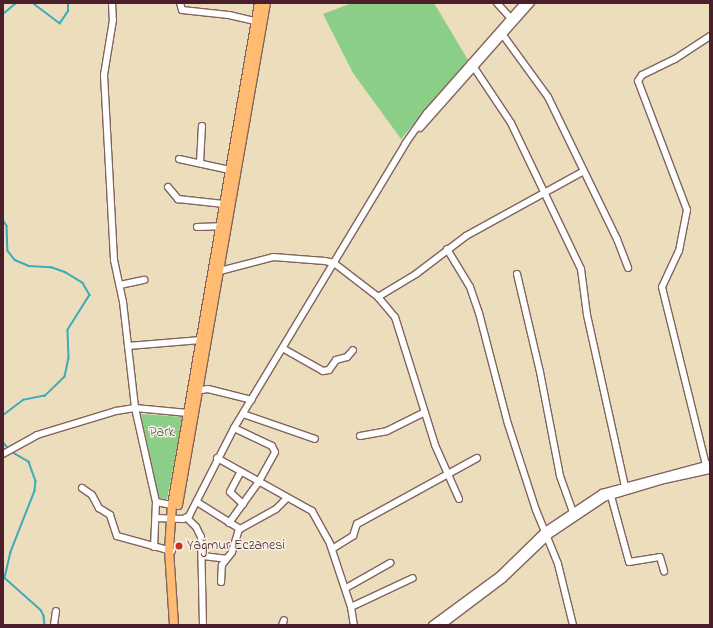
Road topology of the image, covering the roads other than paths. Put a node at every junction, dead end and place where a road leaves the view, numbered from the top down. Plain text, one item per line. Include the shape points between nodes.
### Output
1 (112, 3) edge
2 (180, 3) edge
3 (259, 3) edge
4 (266, 3) edge
5 (498, 3) edge
6 (524, 3) edge
7 (531, 3) edge
8 (512, 20) junction
9 (256, 21) junction
10 (501, 33) junction
11 (710, 36) edge
12 (472, 65) junction
13 (202, 126) dead end
14 (179, 159) dead end
15 (200, 163) junction
16 (230, 170) junction
17 (582, 172) junction
18 (168, 187) dead end
19 (546, 194) junction
20 (224, 204) junction
21 (197, 226) dead end
22 (221, 226) junction
23 (447, 249) junction
24 (334, 263) junction
25 (628, 268) dead end
26 (216, 272) junction
27 (517, 274) dead end
28 (144, 280) dead end
29 (120, 285) junction
30 (378, 297) junction
31 (201, 340) junction
32 (128, 346) junction
33 (284, 348) junction
34 (353, 350) dead end
35 (196, 391) junction
36 (252, 400) junction
37 (135, 408) junction
38 (424, 412) junction
39 (188, 413) junction
40 (243, 414) junction
41 (234, 428) junction
42 (360, 436) dead end
43 (315, 439) dead end
44 (3, 454) edge
45 (217, 458) junction
46 (477, 458) dead end
47 (709, 466) edge
48 (240, 473) junction
49 (447, 474) junction
50 (258, 483) junction
51 (625, 486) junction
52 (82, 488) dead end
53 (611, 496) junction
54 (458, 498) dead end
55 (286, 499) junction
56 (156, 502) junction
57 (197, 502) junction
58 (243, 504) junction
59 (172, 505) junction
60 (573, 514) junction
61 (156, 518) junction
62 (187, 518) junction
63 (174, 519) junction
64 (229, 523) junction
65 (239, 529) junction
66 (545, 530) junction
67 (547, 537) junction
68 (154, 547) junction
69 (332, 549) junction
70 (171, 551) junction
71 (203, 556) junction
72 (226, 559) junction
73 (390, 563) dead end
74 (664, 571) dead end
75 (413, 578) dead end
76 (221, 582) dead end
77 (346, 588) junction
78 (351, 607) junction
79 (56, 611) dead end
80 (442, 623) edge
81 (54, 625) edge
82 (174, 625) edge
83 (203, 625) edge
84 (354, 625) edge
85 (432, 625) edge
86 (573, 625) edge

1 - 29 street via 104,75 114,260
2 - 9 street via 182,10
3 - 9 main road
4 - 26 main road
5 - 8 street
6 - 8 street
7 - 8 street
8 - 10 street
9 - 16 main road
10 - 12 street
10 - 17 street via 548,98
11 - 47 street via 675,59 642,75 638,81 687,210 679,251 662,287
12 - 19 street via 511,123
12 - 24 street via 405,144
13 - 15 street
14 - 15 street
15 - 16 street
16 - 20 main road
17 - 19 street
17 - 25 street via 617,239
18 - 20 street via 175,198
19 - 23 street via 466,236
19 - 51 street via 581,269 587,315
20 - 22 main road
21 - 22 street
22 - 26 main road
23 - 30 street via 416,274
23 - 66 street via 470,286 508,424
24 - 26 street via 273,257
24 - 30 street
24 - 33 street
26 - 31 main road
26 - 35 main road
27 - 60 street via 544,387 560,476
28 - 29 street
29 - 32 street
30 - 38 street via 395,317
31 - 32 street
31 - 35 main road
32 - 37 street
33 - 34 street via 323,371 329,370 336,360 347,357
33 - 36 street
35 - 36 street via 220,391
35 - 39 main road
35 - 63 main road
36 - 40 street
37 - 39 street
37 - 44 street via 91,417 37,435
37 - 56 street
38 - 42 street via 387,431
38 - 49 street
39 - 59 main road
40 - 41 street
40 - 43 street
41 - 45 street
41 - 50 street via 274,449 274,454
45 - 48 street
45 - 57 street
46 - 49 street
47 - 51 street
47 - 53 street
48 - 50 street
48 - 58 street via 230,492
49 - 54 street
49 - 69 street via 358,524 353,536
50 - 55 street
50 - 58 street
51 - 60 street via 602,493
52 - 68 street via 92,495 99,508 110,515 117,536
53 - 60 street
53 - 74 street via 629,562 660,557
55 - 65 street via 276,509
55 - 69 street via 312,512
56 - 59 street
56 - 61 street
57 - 62 street
57 - 64 street
58 - 64 street
59 - 63 main road
60 - 66 street
60 - 67 street
61 - 63 street
61 - 68 street
62 - 63 street
62 - 71 street via 200,532
63 - 70 main road
64 - 65 street
65 - 72 street via 232,552
66 - 67 street
66 - 80 street via 500,575
67 - 80 street via 503,579
67 - 86 street via 558,564
68 - 70 street
69 - 77 street
70 - 82 main road
71 - 72 street
71 - 83 street
72 - 76 street via 222,565
73 - 77 street
75 - 78 street
77 - 78 street
78 - 84 street
79 - 81 street
80 - 85 street

